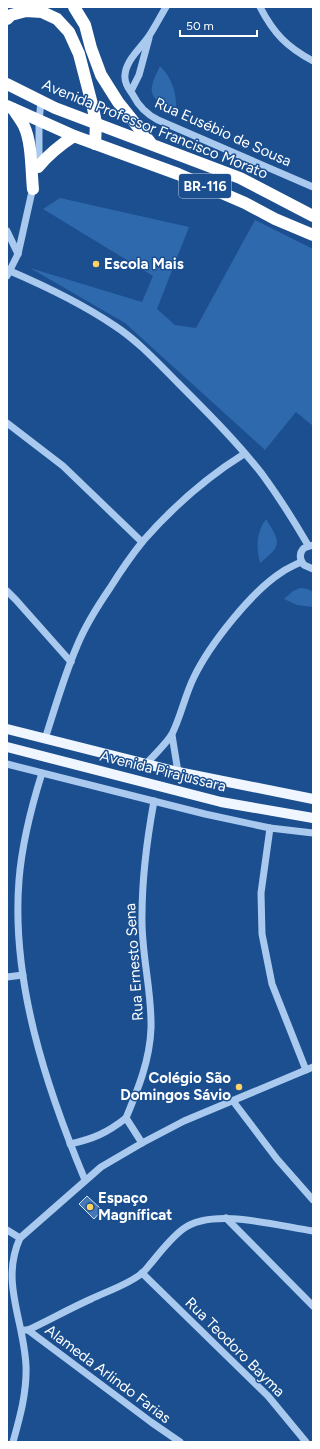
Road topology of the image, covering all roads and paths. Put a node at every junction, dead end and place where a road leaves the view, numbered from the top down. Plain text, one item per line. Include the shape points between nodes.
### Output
1 (74, 7) edge
2 (166, 7) edge
3 (260, 7) edge
4 (7, 19) edge
5 (149, 36) junction
6 (313, 62) edge
7 (7, 84) edge
8 (131, 91) junction
9 (41, 101) junction
10 (10, 108) edge
11 (39, 122) junction
12 (96, 123) junction
13 (74, 136) junction
14 (151, 143) junction
15 (94, 144) junction
16 (38, 167) junction
17 (313, 187) edge
18 (33, 189) junction
19 (313, 216) edge
20 (7, 231) edge
21 (313, 235) edge
22 (18, 254) junction
23 (9, 274) edge
24 (7, 423) edge
25 (244, 454) junction
26 (142, 542) junction
27 (310, 545) edge
28 (301, 562) junction
29 (313, 568) edge
30 (7, 591) edge
31 (71, 662) junction
32 (7, 729) edge
33 (172, 735) junction
34 (45, 739) junction
35 (7, 747) edge
36 (7, 764) edge
37 (146, 764) junction
38 (178, 772) junction
39 (42, 773) junction
40 (313, 799) edge
41 (154, 801) junction
42 (313, 818) edge
43 (270, 828) junction
44 (313, 833) edge
45 (23, 975) junction
46 (7, 977) edge
47 (310, 1069) edge
48 (233, 1101) junction
49 (126, 1118) junction
50 (142, 1143) junction
51 (70, 1144) junction
52 (85, 1180) junction
53 (313, 1200) edge
54 (226, 1218) junction
55 (7, 1230) edge
56 (313, 1232) edge
57 (20, 1238) junction
58 (142, 1273) junction
59 (313, 1306) edge
60 (24, 1330) junction
61 (13, 1442) edge
62 (180, 1442) edge
63 (306, 1442) edge

1 - 14 highway, BR-116 via 86,25 101,75 118,102
2 - 5 street
3 - 6 street via 272,29 287,44
4 - 12 highway via 11,15 26,11 42,12 58,19 69,32 79,54
5 - 8 street via 139,75
5 - 8 street, Rua Eusébio de Sousa via 126,69 126,82
7 - 9 highway, Avenida Professor Francisco Morato
8 - 17 street, Rua Eusébio de Sousa via 139,106 158,120
9 - 11 street
9 - 12 highway, Avenida Professor Francisco Morato
10 - 11 highway
10 - 18 highway via 24,127 28,139
11 - 13 highway
11 - 16 street
12 - 14 highway, Avenida Professor Francisco Morato
12 - 15 highway
13 - 15 highway
13 - 16 highway via 48,154
14 - 19 highway, Avenida Professor Francisco Morato / BR-116 via 240,178
15 - 21 highway, BR-116 via 178,174
16 - 18 street
18 - 22 street
20 - 22 street
22 - 23 street
23 - 25 street via 58,294 135,341
24 - 26 street via 63,466
25 - 26 street via 184,500
25 - 27 street via 261,473
26 - 31 street via 91,618
27 - 28 street via 300,554
28 - 29 street
28 - 33 street via 283,571 255,594 214,645 195,676
30 - 31 street
31 - 34 street
32 - 34 main road, Avenida Pirajussara
33 - 37 street
33 - 38 street
34 - 37 main road, Avenida Pirajussara
35 - 42 main road, Avenida Pirajussara via 221,802
36 - 39 street, Avenida Pirajussara
37 - 38 main road, Avenida Pirajussara
38 - 40 main road, Avenida Pirajussara
39 - 41 street, Avenida Pirajussara
39 - 45 street via 30,811 19,879 19,934
41 - 43 street, Avenida Pirajussara
41 - 49 street, Rua Ernesto Sena via 147,841 142,917 151,1028 144,1072
43 - 44 street, Avenida Pirajussara
43 - 47 street via 261,893 262,934 272,984
45 - 46 street
45 - 51 street via 41,1056
47 - 48 street
48 - 50 street via 184,1121
48 - 53 street via 278,1160
49 - 50 street
49 - 51 street via 99,1136
50 - 52 street via 101,1167
51 - 52 street
52 - 57 street
54 - 56 street
54 - 58 street via 205,1219 183,1229
54 - 59 street
55 - 57 street
57 - 60 street via 11,1258 9,1279 14,1306
58 - 60 street via 115,1289
58 - 63 street, Rua Teodoro Bayma via 268,1396
60 - 61 street via 25,1394
60 - 62 street, Alameda Arlindo Farias

